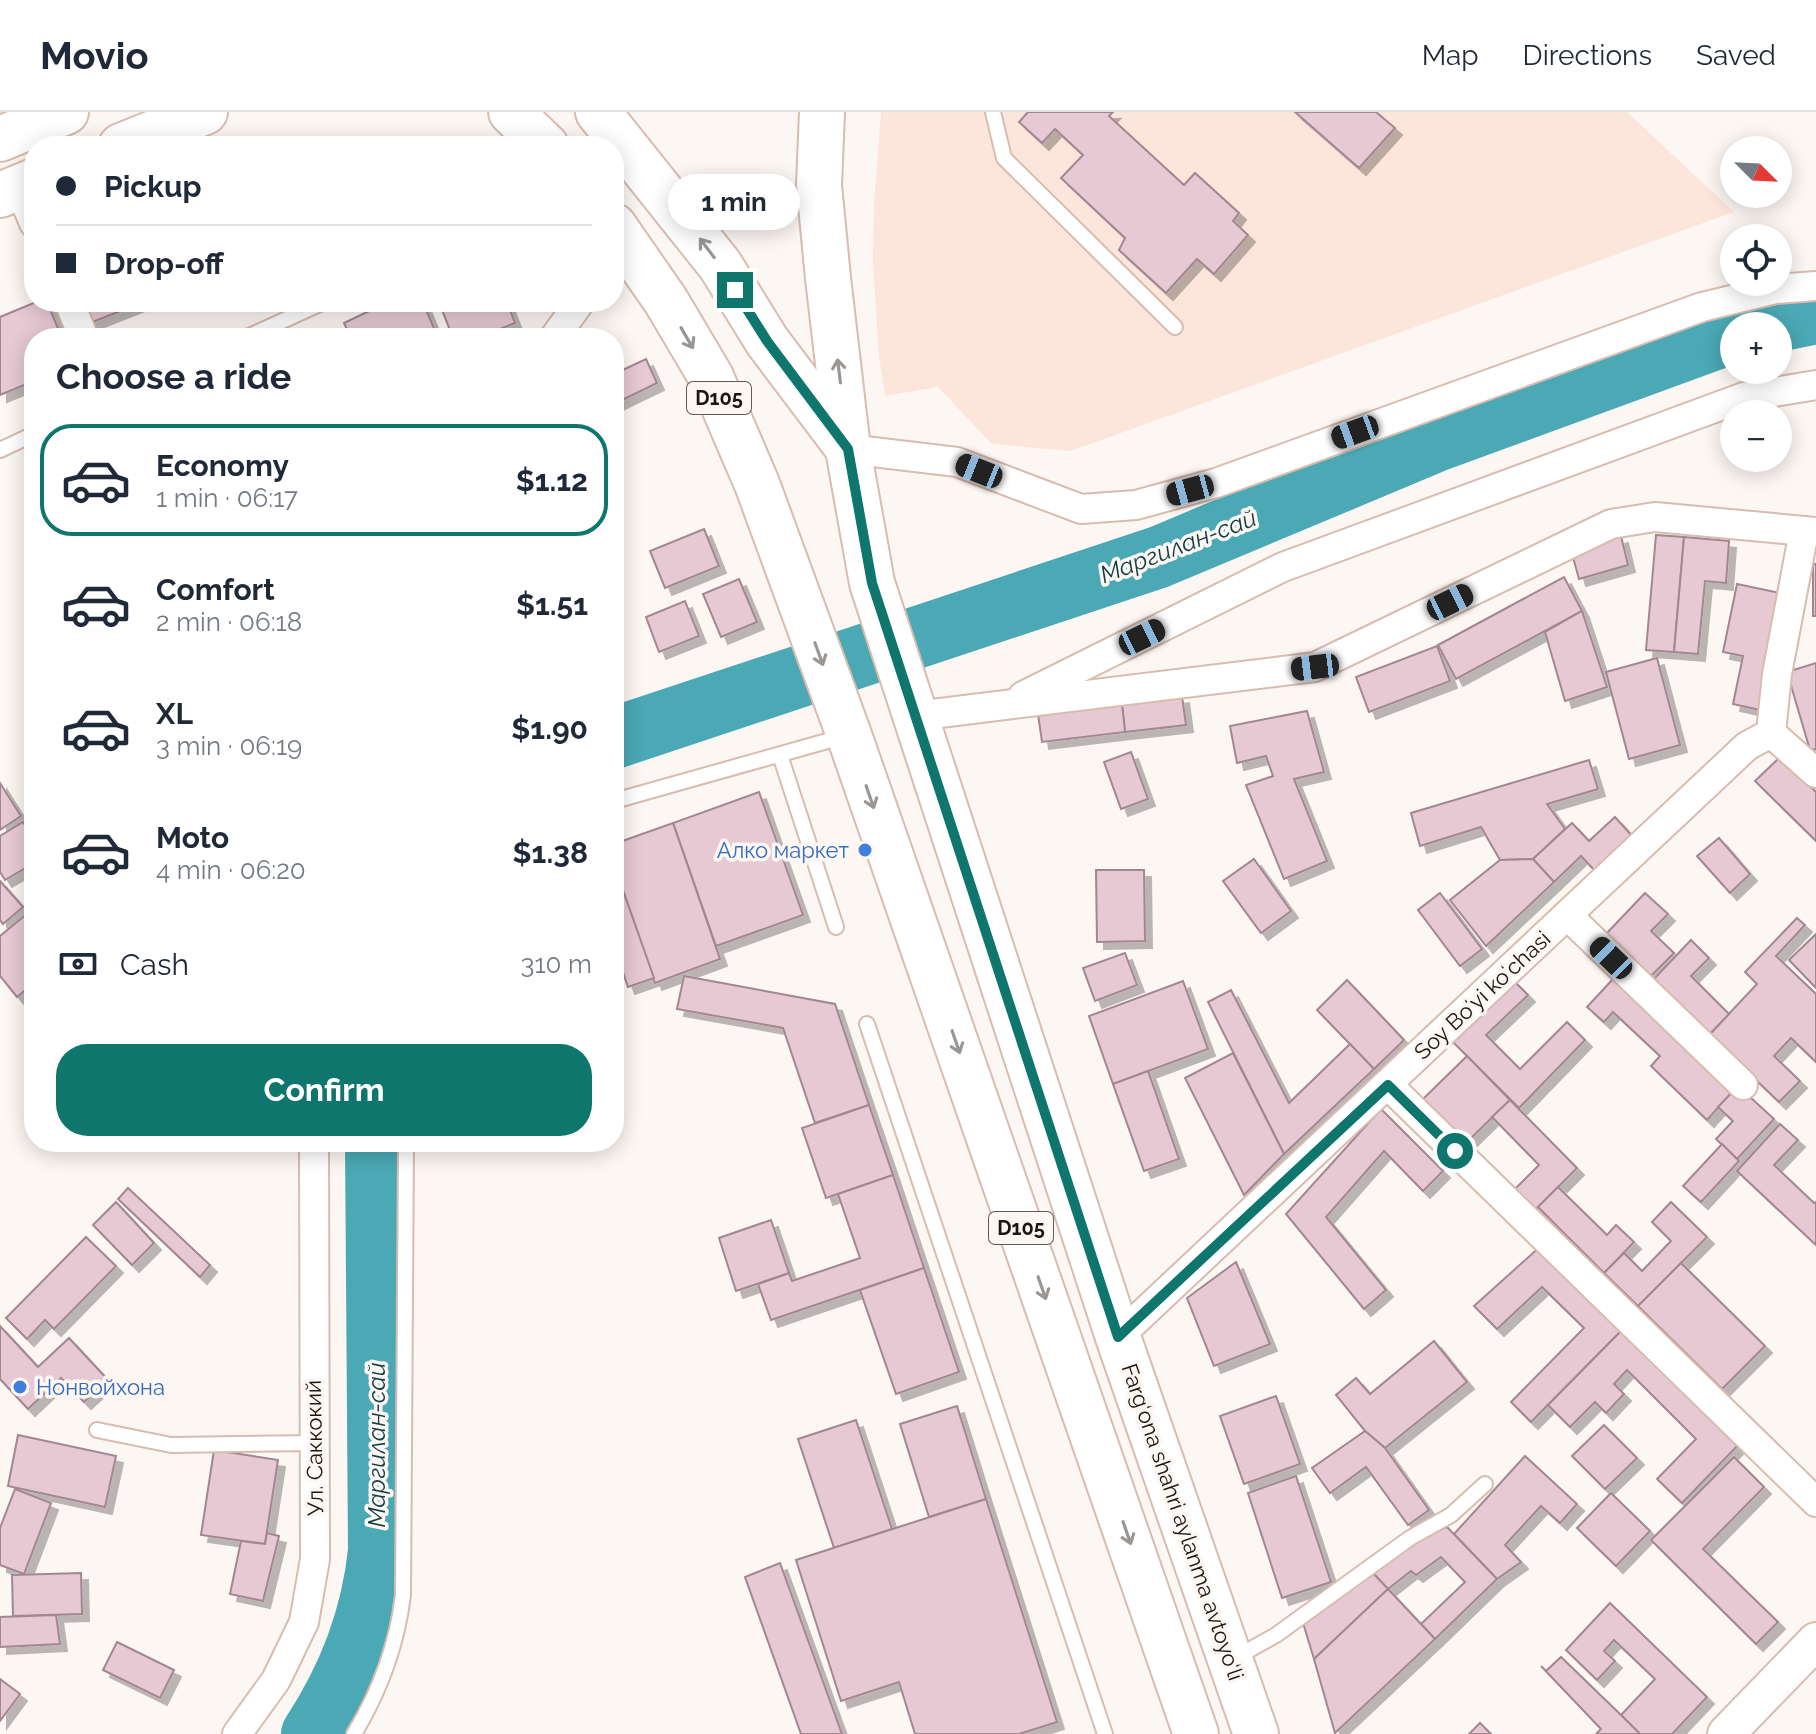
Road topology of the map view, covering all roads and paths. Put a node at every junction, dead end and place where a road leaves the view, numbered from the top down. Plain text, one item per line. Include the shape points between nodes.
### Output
1 (66, 112) edge
2 (205, 112) edge
3 (511, 112) edge
4 (598, 112) edge
5 (822, 112) edge
6 (993, 112) edge
7 (146, 136) edge
8 (536, 136) edge
9 (620, 136) edge
10 (0, 139) edge
11 (624, 141) edge
12 (624, 253) edge
13 (1816, 286) edge
14 (302, 312) edge
15 (1175, 327) dead end
16 (267, 328) edge
17 (1816, 385) edge
18 (24, 439) edge
19 (848, 449) junction
20 (0, 450) edge
21 (1810, 531) edge
22 (1001, 707) junction
23 (916, 716) junction
24 (846, 729) junction
25 (1771, 733) junction
26 (780, 755) junction
27 (1816, 773) edge
28 (624, 798) edge
29 (1567, 915) junction
30 (836, 927) dead end
31 (867, 1024) dead end
32 (1388, 1085) junction
33 (1743, 1085) dead end
34 (314, 1152) edge
35 (406, 1152) edge
36 (1118, 1337) junction
37 (97, 1430) dead end
38 (313, 1443) junction
39 (1485, 1484) dead end
40 (1816, 1502) edge
41 (1816, 1641) edge
42 (1231, 1660) junction
43 (237, 1734) edge
44 (354, 1734) edge
45 (1105, 1734) edge
46 (1196, 1734) edge
47 (1256, 1734) edge
48 (1726, 1734) edge

1 - 10 main road
2 - 7 main road
3 - 8 main road
9 -> 4 main road, D105
19 -> 5 main road via 819,185
6 - 15 lane via 1004,158
19 -> 11 main road, D105 via 767,341 720,265
12 -> 24 main road, D105 via 666,301 711,377 757,484
13 - 19 street via 1776,289 1702,307 1216,483 1136,505 1081,509 957,462
14 - 16 lane
17 - 22 street via 1744,397 1283,567
18 - 20 lane
19 - 23 main road, D105 via 872,583
21 - 22 street via 1655,517 1611,524 1315,667
21 - 25 street via 1777,674
22 - 23 street
23 - 36 main road, Farg‘ona shahri aylanma avtoyo‘li / D105
24 - 26 lane
24 -> 46 main road, D105
25 - 27 street
25 - 29 street, Soy Boʻyi koʻchasi via 1747,746
26 - 28 lane
26 - 30 lane
29 - 32 street, Soy Boʻyi koʻchasi
29 - 33 street
31 - 45 lane
32 - 36 street, Soy Boʻyi koʻchasi
32 - 40 street
34 - 38 street, Ул. Саккокий
35 - 44 lane via 403,1595 399,1632
36 - 42 main road, Farg‘ona shahri aylanma avtoyo‘li / D105
37 - 38 lane via 171,1445
38 - 43 street, Ул. Саккокий via 315,1559 304,1622 276,1680
39 - 42 lane via 1451,1515
41 - 48 street
42 - 47 main road, Farg‘ona shahri aylanma avtoyo‘li / D105

